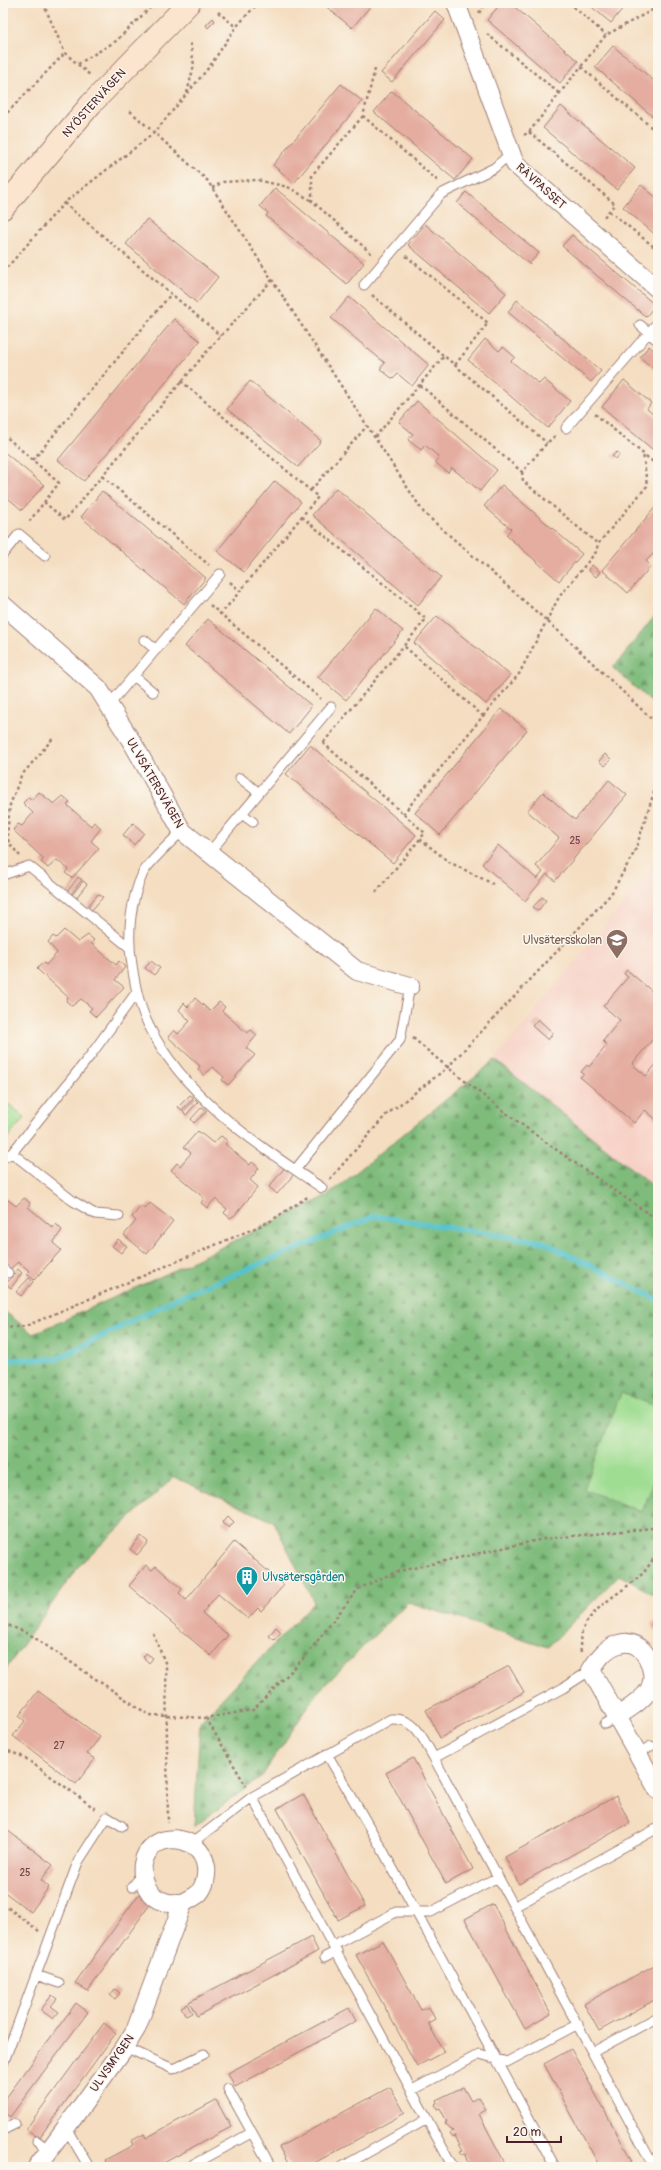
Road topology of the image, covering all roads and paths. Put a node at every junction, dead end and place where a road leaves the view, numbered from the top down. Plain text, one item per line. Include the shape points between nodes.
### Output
1 (43, 3) edge
2 (155, 3) edge
3 (188, 3) edge
4 (258, 3) edge
5 (456, 3) edge
6 (569, 3) edge
7 (658, 7) edge
8 (218, 12) dead end
9 (236, 27) junction
10 (481, 28) dead end
11 (606, 35) junction
12 (190, 40) dead end
13 (65, 53) junction
14 (78, 64) junction
15 (581, 67) junction
16 (375, 69) dead end
17 (95, 79) dead end
18 (187, 94) junction
19 (560, 94) junction
20 (130, 111) dead end
21 (4, 115) edge
22 (363, 116) junction
23 (529, 132) junction
24 (154, 133) junction
25 (658, 133) edge
26 (509, 148) junction
27 (212, 188) junction
28 (449, 190) junction
29 (312, 201) junction
30 (64, 203) junction
31 (3, 208) edge
32 (609, 210) junction
33 (592, 231) junction
34 (396, 248) junction
35 (658, 250) edge
36 (383, 263) junction
37 (3, 272) edge
38 (272, 280) junction
39 (364, 285) joint
40 (658, 289) edge
41 (171, 294) junction
42 (658, 322) edge
43 (640, 325) dead end
44 (221, 336) junction
45 (652, 336) junction
46 (444, 356) junction
47 (455, 365) junction
48 (181, 381) junction
49 (420, 385) junction
50 (586, 406) junction
51 (367, 426) junction
52 (566, 428) joint
53 (3, 434) edge
54 (375, 437) junction
55 (547, 443) junction
56 (642, 454) junction
57 (33, 460) junction
58 (658, 466) edge
59 (522, 472) junction
60 (102, 476) junction
61 (311, 490) junction
62 (44, 502) junction
63 (302, 517) junction
64 (19, 534) junction
65 (598, 544) junction
66 (3, 554) edge
67 (45, 556) dead end
68 (220, 574) junction
69 (240, 591) junction
70 (200, 597) junction
71 (3, 605) edge
72 (221, 614) junction
73 (547, 622) junction
74 (144, 640) dead end
75 (404, 646) junction
76 (156, 650) junction
77 (134, 676) junction
78 (154, 692) dead end
79 (109, 705) junction
80 (331, 707) junction
81 (483, 716) junction
82 (344, 718) junction
83 (658, 726) edge
84 (310, 732) junction
85 (54, 737) dead end
86 (323, 743) junction
87 (240, 778) dead end
88 (658, 780) edge
89 (259, 793) junction
90 (242, 814) junction
91 (403, 814) junction
92 (253, 822) dead end
93 (182, 831) junction
94 (420, 839) junction
95 (3, 841) edge
96 (9, 843) junction
97 (208, 854) junction
98 (29, 866) junction
99 (3, 875) edge
100 (493, 884) dead end
101 (376, 892) dead end
102 (129, 947) junction
103 (410, 986) joint
104 (136, 993) junction
105 (402, 1029) junction
106 (448, 1068) junction
107 (12, 1153) junction
108 (3, 1158) edge
109 (295, 1170) junction
110 (322, 1188) junction
111 (119, 1216) dead end
112 (658, 1220) edge
113 (3, 1328) edge
114 (658, 1529) edge
115 (658, 1551) edge
116 (3, 1623) edge
117 (154, 1633) dead end
118 (591, 1670) junction
119 (166, 1717) junction
120 (206, 1718) junction
121 (612, 1720) junction
122 (3, 1749) edge
123 (327, 1754) junction
124 (434, 1758) junction
125 (658, 1790) edge
126 (252, 1797) junction
127 (107, 1817) junction
128 (122, 1826) dead end
129 (658, 1828) edge
130 (168, 1840) junction
131 (192, 1843) junction
132 (498, 1877) junction
133 (184, 1903) junction
134 (3, 1904) edge
135 (514, 1907) junction
136 (417, 1912) junction
137 (49, 1938) junction
138 (336, 1948) junction
139 (324, 1958) dead end
140 (36, 1975) junction
141 (59, 1982) dead end
142 (658, 2017) edge
143 (578, 2024) junction
144 (125, 2047) junction
145 (593, 2052) junction
146 (204, 2054) dead end
147 (496, 2058) junction
148 (3, 2064) edge
149 (228, 2089) dead end
150 (412, 2090) junction
151 (428, 2119) junction
152 (15, 2124) dead end
153 (66, 2128) junction
154 (3, 2130) edge
155 (251, 2133) junction
156 (37, 2167) edge
157 (89, 2167) edge
158 (189, 2167) edge
159 (271, 2167) edge
160 (342, 2167) edge
161 (453, 2167) edge
162 (555, 2167) edge
163 (654, 2167) edge

1 - 13 path
2 - 14 path via 116,41
3 - 31 street, NYÖSTERVÄGEN via 91,104
4 - 9 path
5 - 26 street, RÄVPASSET
6 - 11 path
7 - 11 path
8 - 9 path
9 - 18 path via 210,66
10 - 19 path
11 - 15 path
12 - 18 path via 194,65
13 - 14 path
13 - 21 path
14 - 17 path
15 - 19 path
15 - 25 path
16 - 22 path
18 - 24 path
19 - 23 path
20 - 24 path
22 - 28 path
22 - 29 path via 312,176
23 - 26 path
23 - 32 path via 615,204
24 - 27 path via 207,180
24 - 30 path
26 - 28 lane via 494,168
26 - 33 street, RÄVPASSET via 515,164
27 - 29 path via 223,182 257,180 288,187
27 - 38 path
28 - 34 lane via 441,194
29 - 36 path
30 - 37 path
30 - 41 path
32 - 33 path
32 - 35 path
33 - 40 street, RÄVPASSET
34 - 36 lane
34 - 47 path via 488,323
36 - 39 lane
38 - 44 path
38 - 51 path
39 - 46 path via 370,294
41 - 44 path
41 - 57 path
42 - 45 lane
43 - 45 lane
44 - 48 path
45 - 50 lane
46 - 47 path
46 - 49 path
47 - 55 path
48 - 60 path
48 - 61 path
49 - 54 path
49 - 59 path
50 - 52 lane
50 - 56 path
51 - 54 path
51 - 61 path
52 - 55 path
53 - 57 path
54 - 73 path via 424,513
55 - 59 path
56 - 58 path
56 - 65 path via 647,486
57 - 62 path via 59,483
59 - 65 path via 523,481
60 - 62 path via 65,520
60 - 68 path
61 - 63 path via 318,497
62 - 64 path
63 - 69 path
63 - 75 path via 426,619
64 - 66 lane
64 - 67 lane
65 - 73 path via 596,552 559,597
68 - 69 path
68 - 70 lane
69 - 72 path
70 - 72 path
70 - 76 lane
71 - 79 street, ULVSÄTERSVÄGEN via 98,688
72 - 80 path
73 - 81 path via 519,674
73 - 83 path
74 - 76 lane
75 - 81 path
75 - 82 path
76 - 77 lane
77 - 78 lane
77 - 79 lane
79 - 93 street, ULVSÄTERSVÄGEN
80 - 82 path
80 - 84 lane
81 - 91 path
82 - 86 path
84 - 86 path
84 - 89 lane
85 - 96 path via 21,776 10,805 7,836
86 - 91 path
87 - 89 lane
88 - 106 path via 635,851 611,894
89 - 90 lane
90 - 92 lane
90 - 97 lane
91 - 94 path via 425,832
93 - 97 street, ULVSÄTERSVÄGEN
93 - 102 lane via 144,873 131,912
94 - 100 path via 449,862
94 - 101 path
95 - 96 path
96 - 98 path
97 - 103 street, ULVSÄTERSVÄGEN via 357,971
98 - 99 lane
98 - 102 lane
102 - 104 lane
103 - 105 lane
104 - 107 lane via 90,1056
104 - 109 lane via 149,1026 179,1073 214,1107
105 - 106 path
105 - 109 lane via 400,1040
106 - 110 path via 386,1115
106 - 112 path via 592,1176
107 - 108 lane
107 - 111 lane via 73,1201 94,1214
109 - 110 lane
110 - 113 path via 269,1222 26,1326
114 - 120 path via 543,1539 395,1572 358,1589 304,1658 253,1710
115 - 118 path via 644,1572 599,1607 586,1623 579,1642 582,1658
116 - 119 path via 28,1634 149,1715
117 - 119 path via 166,1665
118 - 121 street
118 - 121 street via 602,1654 620,1643 633,1645 644,1652 651,1664 653,1677 649,1690
118 - 124 lane via 563,1688
119 - 120 path
119 - 130 path
120 - 126 path
121 - 125 street via 644,1749
122 - 127 path via 24,1758
123 - 124 lane via 391,1718 403,1718 414,1725
123 - 126 lane
123 - 136 lane
124 - 132 lane
126 - 131 lane
126 - 138 lane
127 - 128 lane
127 - 137 lane via 78,1862
129 - 135 lane
130 - 131 street via 174,1838
130 - 133 street via 156,1843 140,1854 137,1881 165,1902
131 - 133 street via 205,1857 207,1876 199,1893
132 - 135 lane
132 - 136 lane via 431,1912
133 - 144 street, ULVSMYGEN via 130,2026
134 - 137 path
135 - 143 lane
136 - 138 lane via 396,1912
136 - 147 lane
137 - 140 lane
138 - 139 lane
138 - 150 lane
140 - 141 lane
140 - 148 lane
142 - 145 lane
143 - 145 lane
143 - 147 lane via 507,2062
144 - 146 lane via 173,2069
144 - 153 street, ULVSMYGEN
145 - 163 lane
147 - 150 lane via 480,2054
147 - 162 lane
149 - 155 lane
150 - 151 lane
151 - 160 lane
151 - 161 lane
152 - 154 lane
153 - 156 street, ULVSMYGEN via 43,2146
153 - 157 lane
155 - 158 lane
155 - 159 lane

